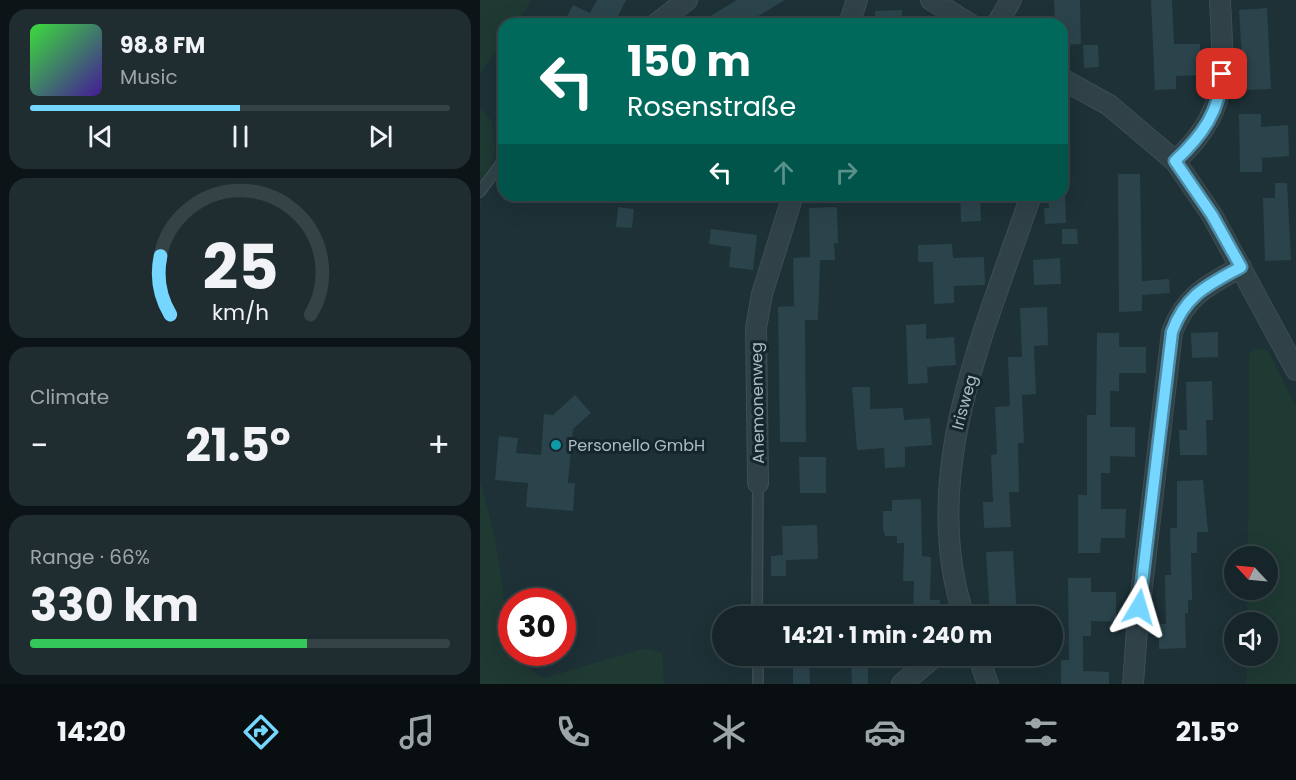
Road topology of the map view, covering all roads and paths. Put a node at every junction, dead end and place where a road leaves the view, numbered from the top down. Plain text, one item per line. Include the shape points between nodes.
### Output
1 (687, 0) edge
2 (857, 0) edge
3 (931, 0) edge
4 (1011, 0) edge
5 (1220, 0) edge
6 (664, 18) edge
7 (851, 18) edge
8 (960, 18) edge
9 (1000, 18) edge
10 (1068, 87) edge
11 (1175, 161) junction
12 (498, 167) edge
13 (480, 192) edge
14 (791, 201) edge
15 (1029, 201) edge
16 (1241, 267) junction
17 (1296, 370) edge
18 (758, 483) joint
19 (758, 606) edge
20 (961, 606) edge
21 (758, 666) edge
22 (924, 666) edge
23 (982, 666) edge
24 (758, 684) edge
25 (902, 684) edge
26 (988, 684) edge
27 (1133, 684) edge

1 - 6 street
2 - 7 street
3 - 8 street
4 - 9 street
5 - 11 street via 1221,90 1205,130
10 - 11 street via 1108,105
11 - 16 street
12 - 13 lane
14 - 18 street, Anemonenweg via 762,294 756,328
15 - 20 street, Irisweg via 974,365 950,466 950,550
16 - 17 street
16 - 27 street via 1189,300 1172,332
18 - 19 lane, Anemonenweg
21 - 24 lane
22 - 25 street
23 - 26 street

